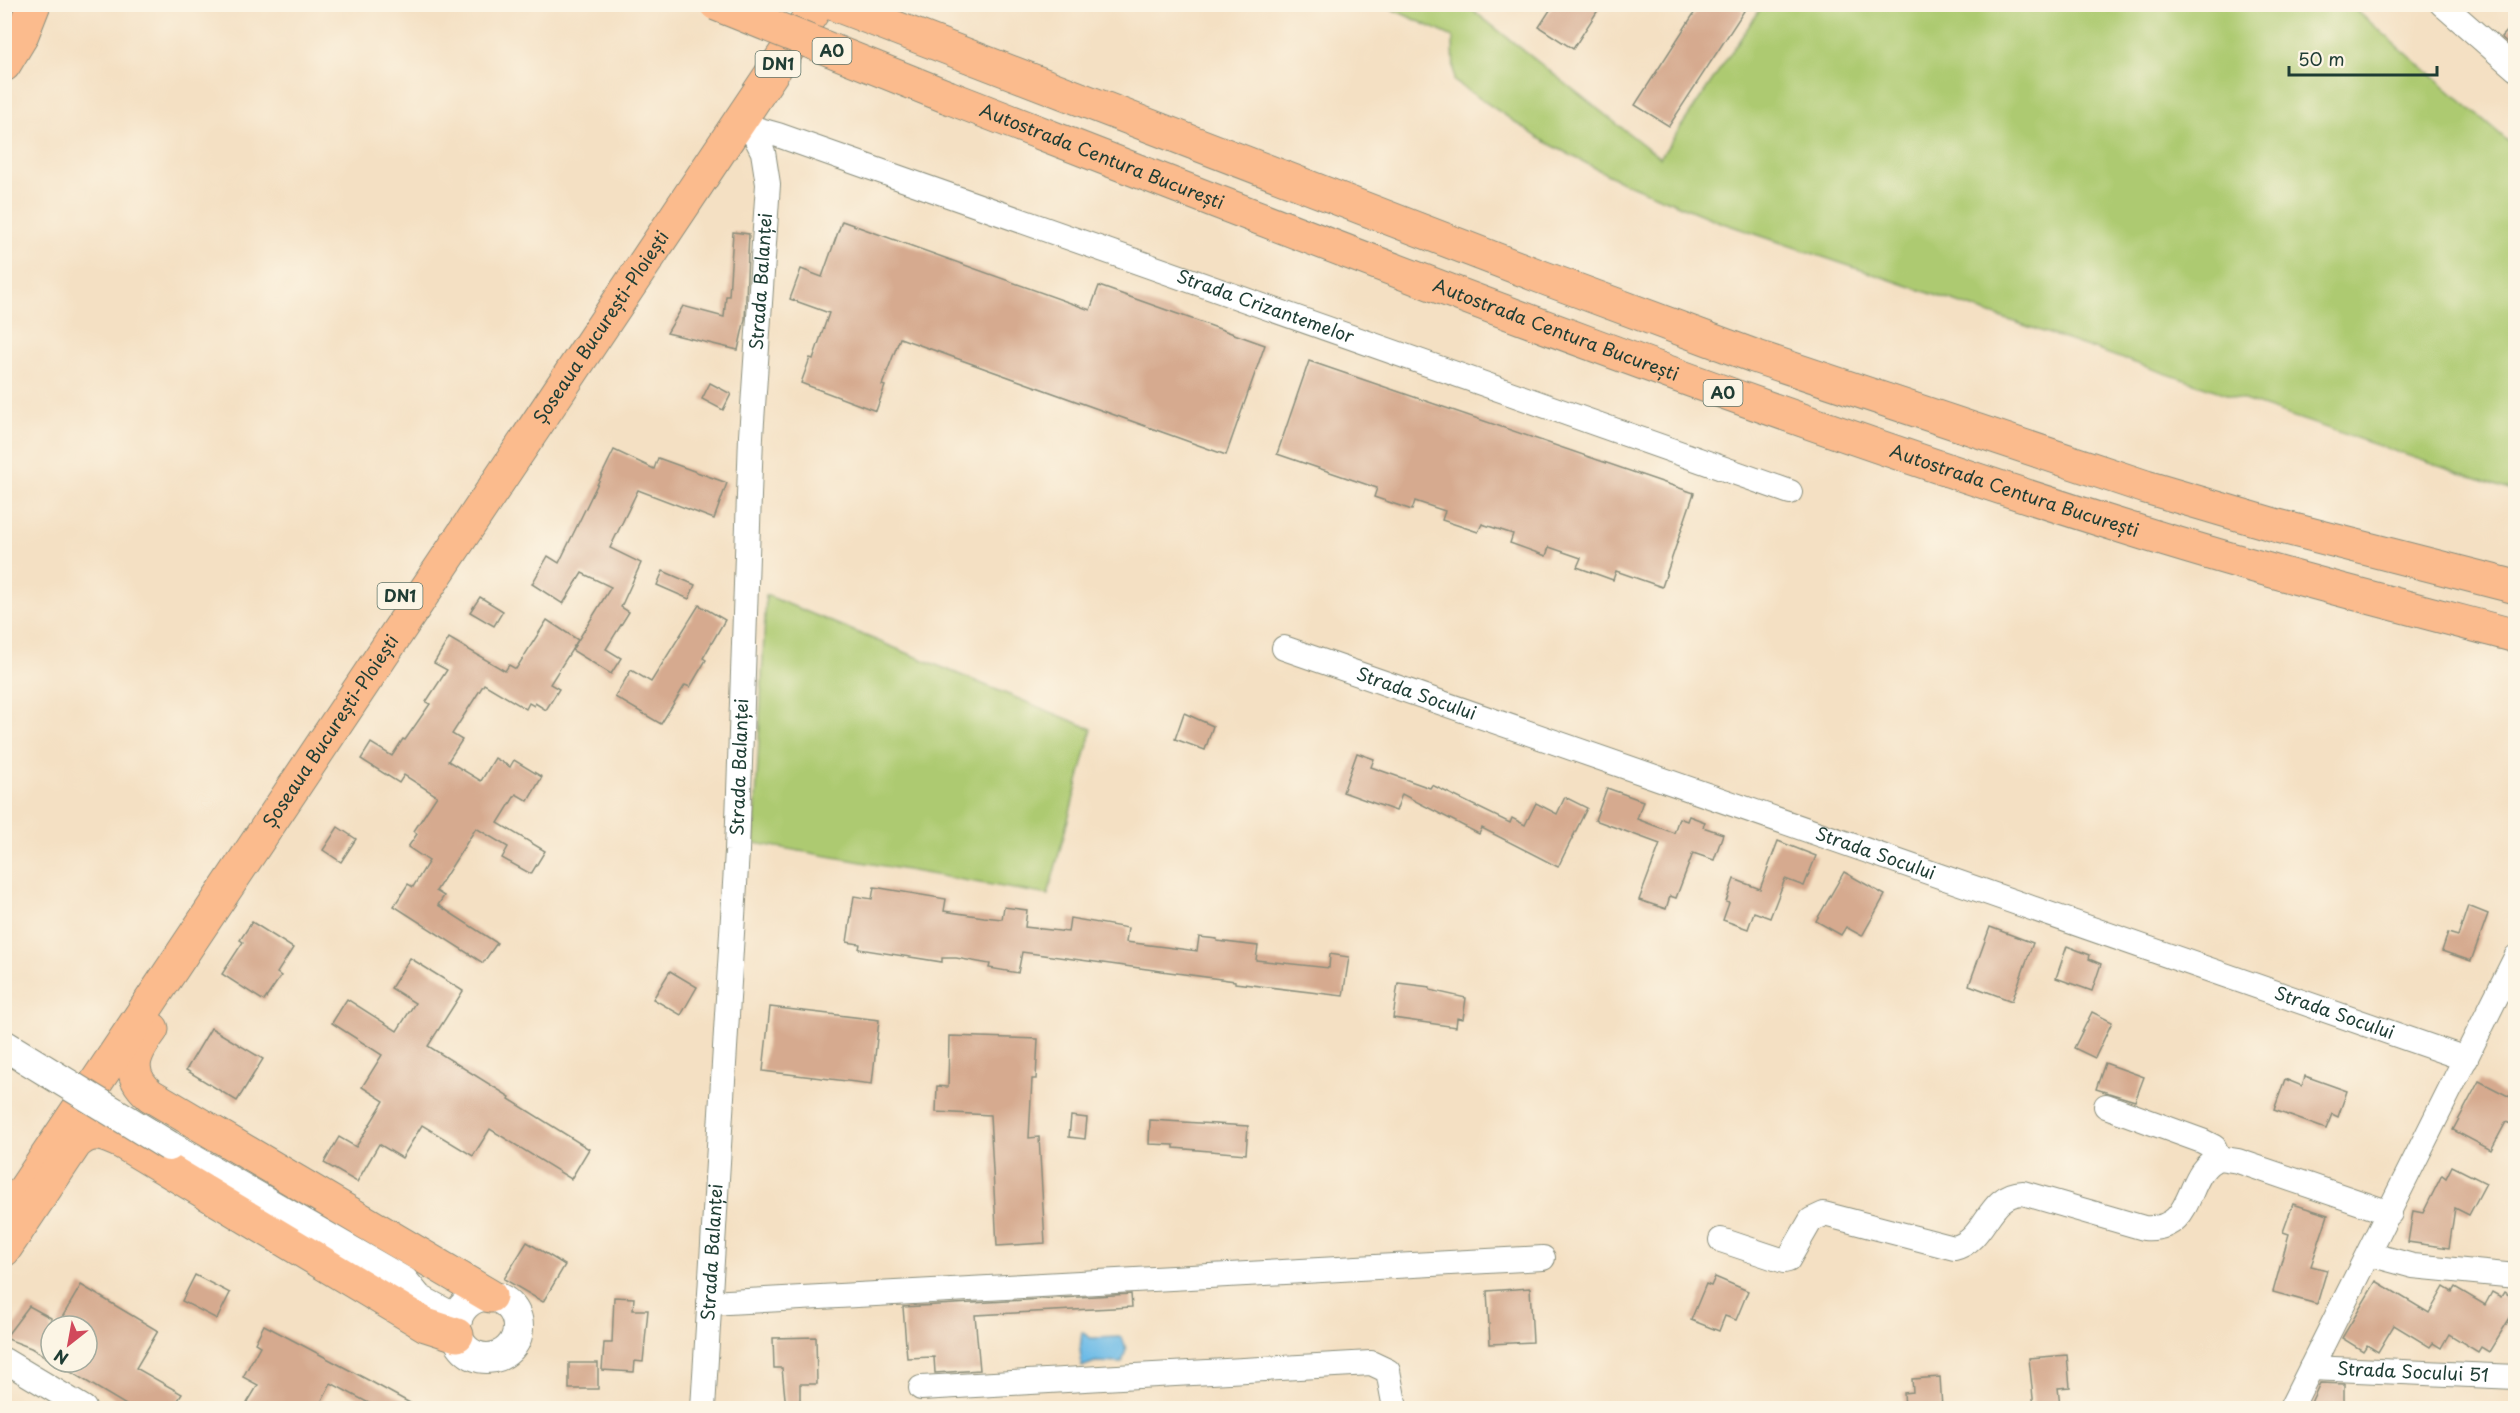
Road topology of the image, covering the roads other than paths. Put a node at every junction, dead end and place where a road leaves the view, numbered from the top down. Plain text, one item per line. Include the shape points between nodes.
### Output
1 (34, 4) edge
2 (716, 4) edge
3 (795, 4) edge
4 (818, 4) edge
5 (834, 4) edge
6 (2442, 4) edge
7 (4, 65) edge
8 (2516, 69) edge
9 (745, 126) junction
10 (1790, 492) dead end
11 (2516, 587) edge
12 (2516, 636) edge
13 (1284, 648) dead end
14 (246, 860) junction
15 (2516, 957) edge
16 (2510, 984) edge
17 (4, 1045) edge
18 (2466, 1059) junction
19 (2106, 1106) dead end
20 (2219, 1158) junction
21 (5, 1188) edge
22 (2390, 1213) junction
23 (4, 1220) edge
24 (1721, 1240) dead end
25 (4, 1250) edge
26 (2369, 1254) junction
27 (1543, 1258) dead end
28 (2516, 1276) edge
29 (709, 1303) junction
30 (469, 1313) junction
31 (4, 1360) edge
32 (2311, 1368) junction
33 (2516, 1377) edge
34 (921, 1388) dead end
35 (84, 1408) edge
36 (703, 1408) edge
37 (1395, 1408) edge
38 (2291, 1408) edge

1 - 7 highway
2 - 12 highway, Autostrada Centura București / A0, bridge via 948,97 1738,399 2132,530
3 - 21 highway, Șoseaua București-Ploiești / DN1
4 - 9 highway, Șoseaua București-Ploiești / DN1
5 - 11 highway, A0 via 1754,356 2146,487 2278,526
6 - 8 street
9 - 10 street, Strada Crizantemelor
9 - 14 highway, Șoseaua București-Ploiești / DN1
9 - 29 street, Strada Balanței via 763,153 768,184 751,436 737,851
13 - 18 street, Strada Socului
14 - 23 highway, Șoseaua București-Ploiești / DN1
14 - 30 highway via 241,893 233,913 136,1053 135,1077 140,1087
15 - 16 street
16 - 18 street
17 - 30 street, bridge via 404,1282 417,1299
18 - 22 street
19 - 20 street via 2202,1141 2214,1148
20 - 22 street
20 - 24 street via 2207,1166 2179,1215 2159,1229 2015,1193 2000,1200 1971,1241 1954,1248 1824,1214 1811,1220 1784,1262
22 - 26 street
25 - 30 highway via 75,1144 93,1132 106,1135 426,1325
26 - 28 street via 2413,1266
26 - 32 street
27 - 29 street
29 - 36 street, Strada Balanței
31 - 35 street
32 - 33 street, Strada Socului 51
32 - 38 street
34 - 37 street via 1371,1363 1388,1371

